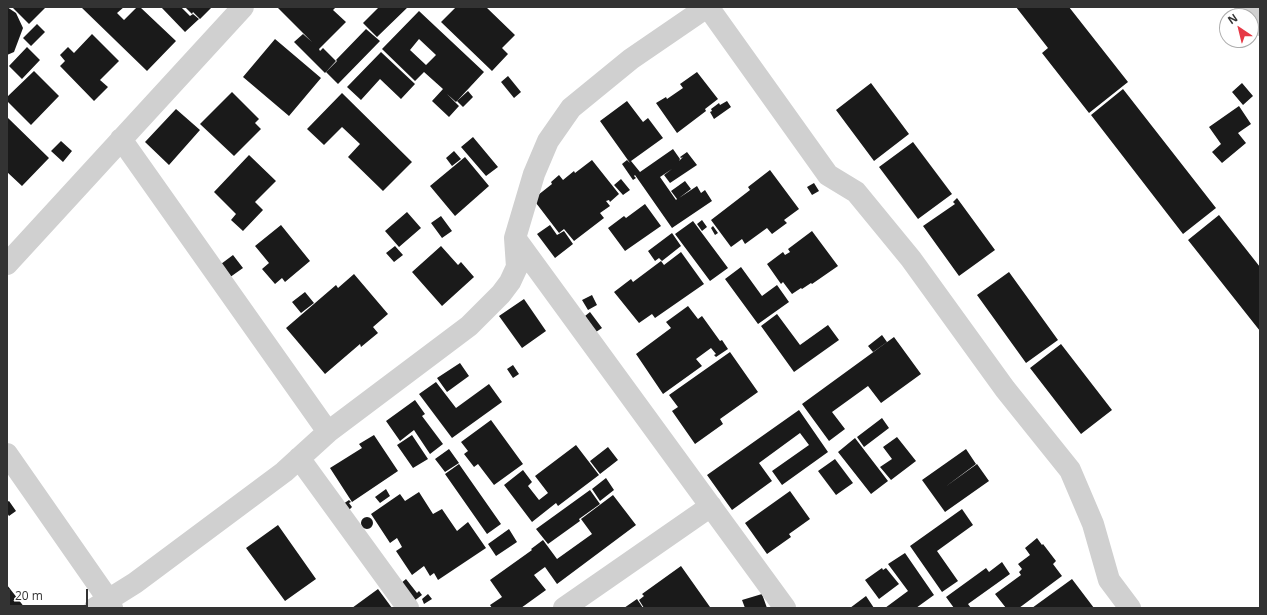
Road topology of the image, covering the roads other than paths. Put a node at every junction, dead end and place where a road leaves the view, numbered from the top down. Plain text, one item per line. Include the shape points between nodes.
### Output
1 (243, 7) edge
2 (708, 7) edge
3 (1245, 7) edge
4 (1260, 24) edge
5 (121, 139) junction
6 (515, 238) junction
7 (7, 264) edge
8 (328, 432) junction
9 (7, 454) edge
10 (299, 458) junction
11 (711, 506) junction
12 (105, 605) edge
13 (408, 608) edge
14 (564, 608) edge
15 (785, 608) edge
16 (1130, 608) edge

1 - 5 street
2 - 6 street via 631,59 571,108 548,141 534,174
2 - 16 street via 828,176 856,192 911,259 1005,389 1070,470 1092,524 1109,580
3 - 4 street
5 - 7 street
5 - 8 street
6 - 8 street via 517,266 501,294 469,326
6 - 11 street
8 - 10 street
9 - 12 street
10 - 12 street via 284,472
10 - 13 street
11 - 14 street
11 - 15 street

